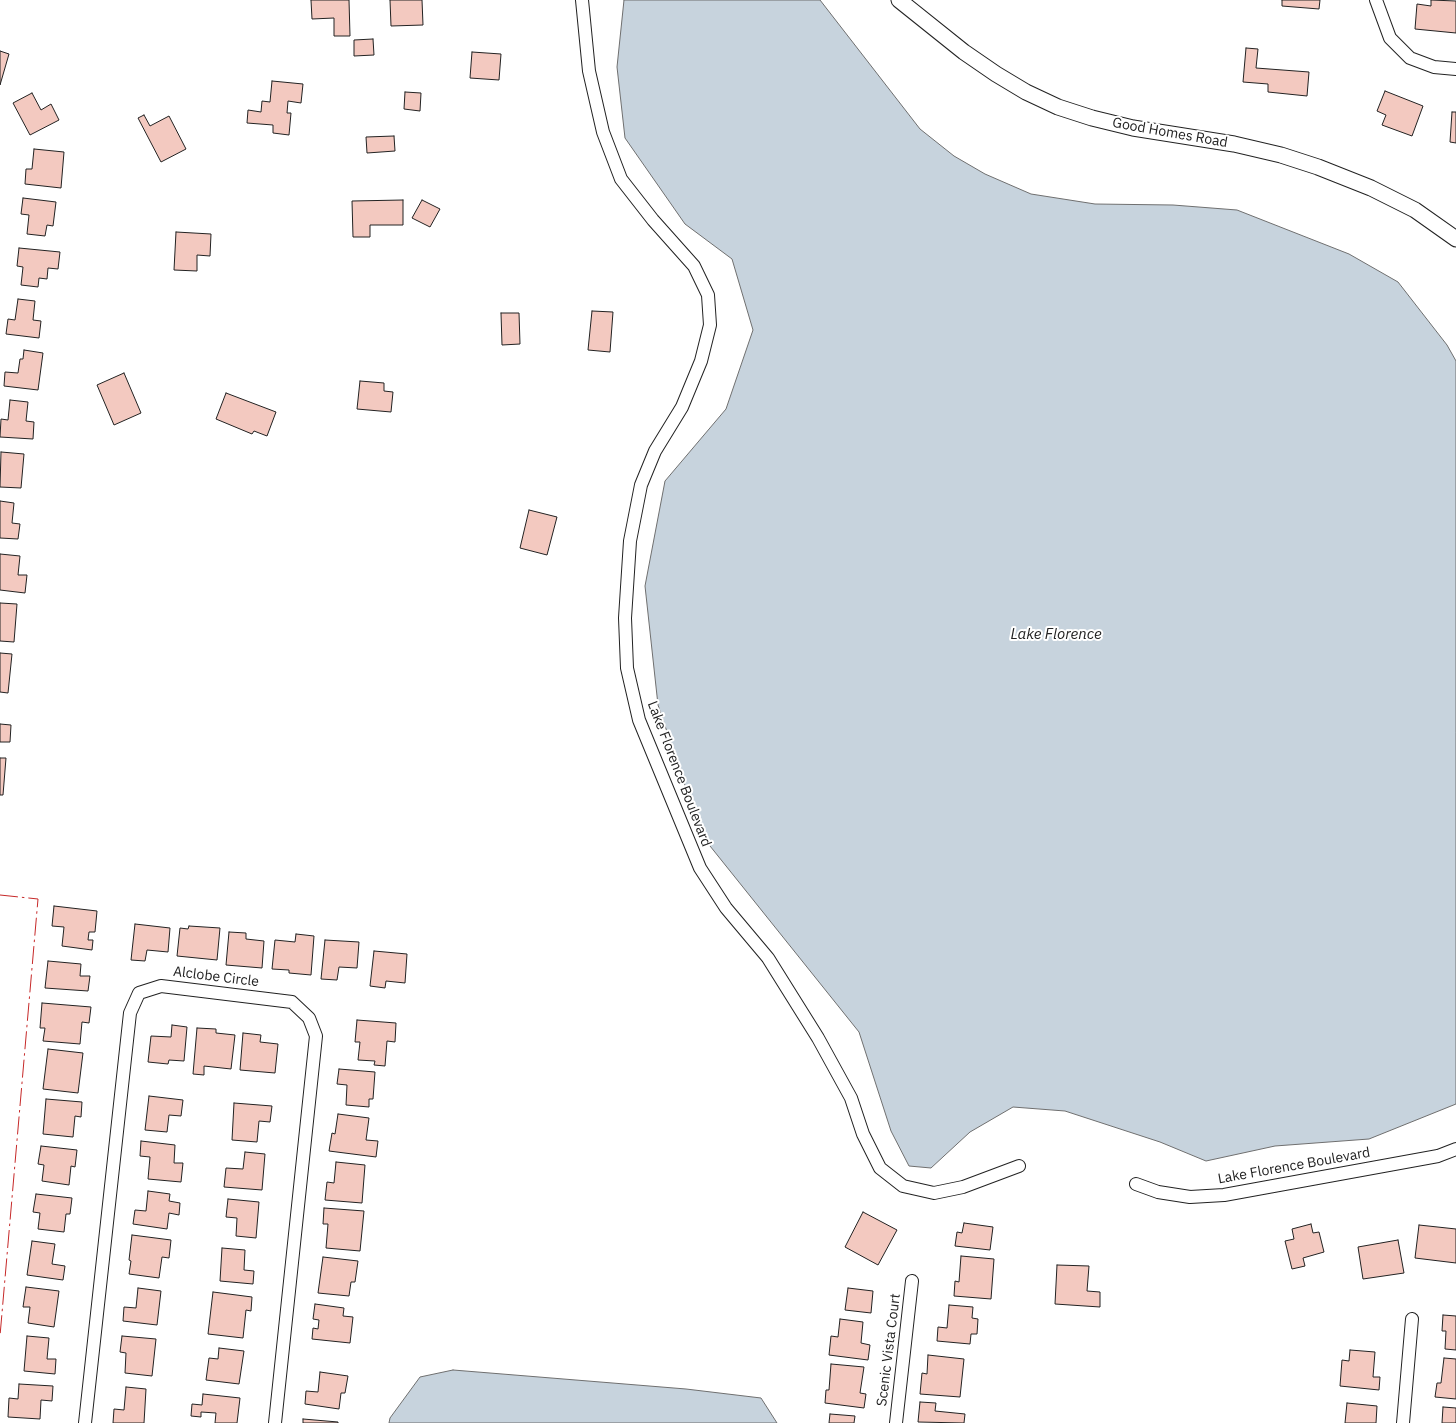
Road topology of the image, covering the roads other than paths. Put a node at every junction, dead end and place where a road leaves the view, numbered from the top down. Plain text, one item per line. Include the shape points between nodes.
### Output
1 (582, 0) edge
2 (899, 0) edge
3 (1376, 0) edge
4 (1456, 69) edge
5 (1456, 239) edge
6 (1456, 1149) edge
7 (1019, 1166) dead end
8 (1136, 1184) dead end
9 (912, 1281) dead end
10 (1412, 1319) dead end
11 (85, 1423) edge
12 (275, 1423) edge
13 (896, 1423) edge
14 (1403, 1423) edge

1 - 7 street, Lake Florence Boulevard via 589,70 603,132 621,179 694,266 708,296 710,326 701,361 682,407 655,451 641,485 630,542 625,618 627,668 639,720 700,868 726,908 768,958 818,1038 851,1098 862,1134 880,1168 904,1186 934,1193 963,1187
2 - 5 street, Good Homes Road via 996,74 1058,106 1133,128 1234,144 1318,167 1415,210
3 - 4 street via 1390,38 1410,58 1434,67
6 - 8 street, Lake Florence Boulevard via 1438,1156 1224,1195 1190,1197 1158,1192
9 - 13 street, Scenic Vista Court
10 - 14 street
11 - 12 street, Alclobe Circle via 130,1013 139,992 161,986 292,1002 309,1018 316,1036

